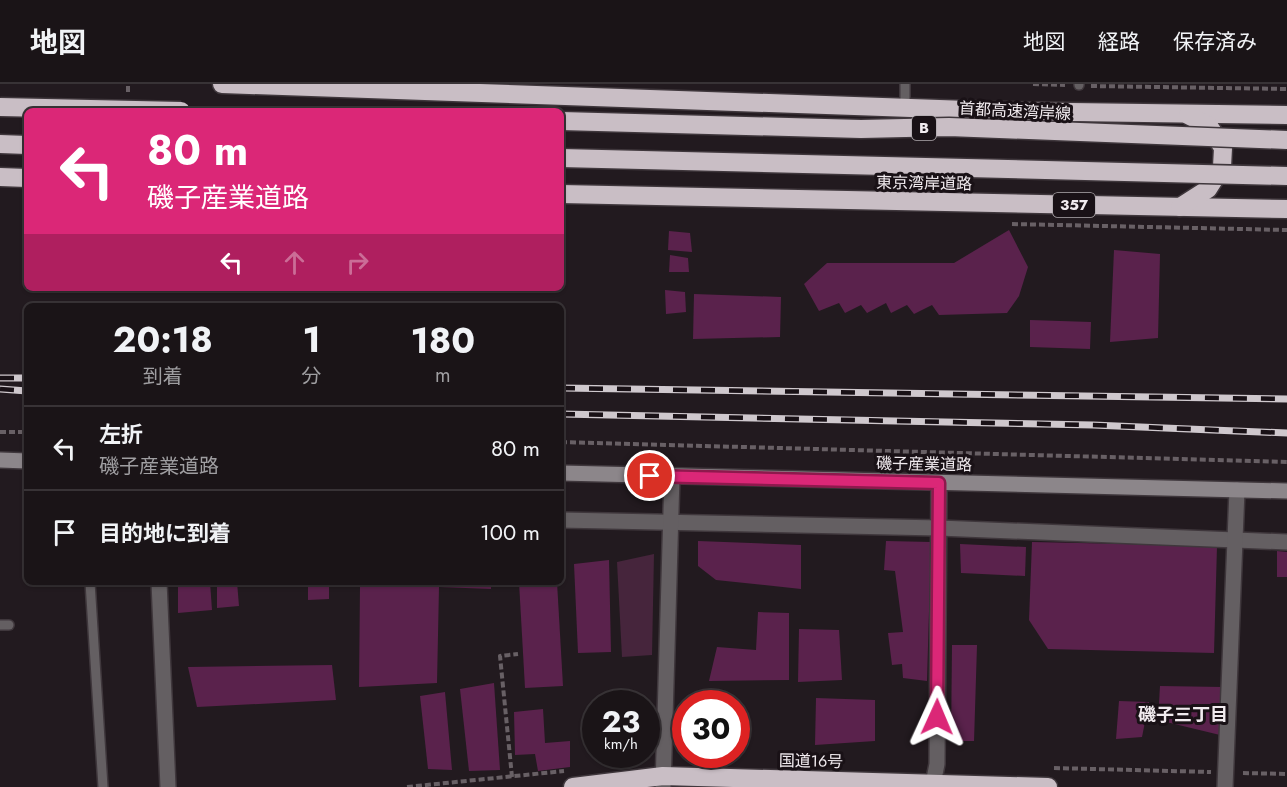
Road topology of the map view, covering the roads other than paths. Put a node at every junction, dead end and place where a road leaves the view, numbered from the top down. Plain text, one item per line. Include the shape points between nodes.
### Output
1 (222, 84) edge
2 (905, 84) edge
3 (0, 107) edge
4 (45, 108) edge
5 (905, 108) junction
6 (1184, 113) junction
7 (1287, 115) edge
8 (564, 121) edge
9 (1287, 140) edge
10 (0, 144) edge
11 (24, 145) edge
12 (564, 158) edge
13 (1287, 176) edge
14 (0, 177) edge
15 (24, 178) edge
16 (564, 194) edge
17 (1180, 207) junction
18 (1287, 209) edge
19 (0, 460) edge
20 (24, 460) edge
21 (564, 473) edge
22 (672, 476) junction
23 (939, 483) junction
24 (1237, 490) junction
25 (1287, 491) edge
26 (564, 520) edge
27 (670, 523) junction
28 (939, 528) junction
29 (1234, 542) junction
30 (1287, 542) edge
31 (90, 585) edge
32 (159, 585) edge
33 (663, 781) edge
34 (933, 784) junction
35 (103, 787) edge
36 (168, 787) edge
37 (573, 787) edge
38 (1047, 787) edge
39 (1225, 787) edge

1 - 5 highway
2 - 5 lane
3 - 4 highway, bridge
5 - 6 highway
6 - 7 highway
6 - 17 highway via 1209,126 1223,148 1222,167 1208,189
8 - 9 highway, 首都高速湾岸線 / B, bridge via 861,129 949,127
10 - 11 highway
12 - 13 highway, bridge
14 - 15 highway
16 - 17 highway, 東京湾岸道路 / 357
17 - 18 highway, 東京湾岸道路 / 357
19 - 20 street
21 - 22 street, 磯子産業道路
22 - 23 street, 磯子産業道路
22 - 27 street
23 - 24 street, 磯子産業道路
23 - 28 street
24 - 25 street, 磯子産業道路
24 - 29 street
26 - 27 street
27 - 28 street
27 - 33 street
28 - 29 street
28 - 34 street via 937,764
29 - 30 street
29 - 39 street
31 - 35 lane
32 - 36 street
33 - 34 highway, 国道16号
33 - 37 highway, 国道16号
34 - 38 highway, 国道16号

